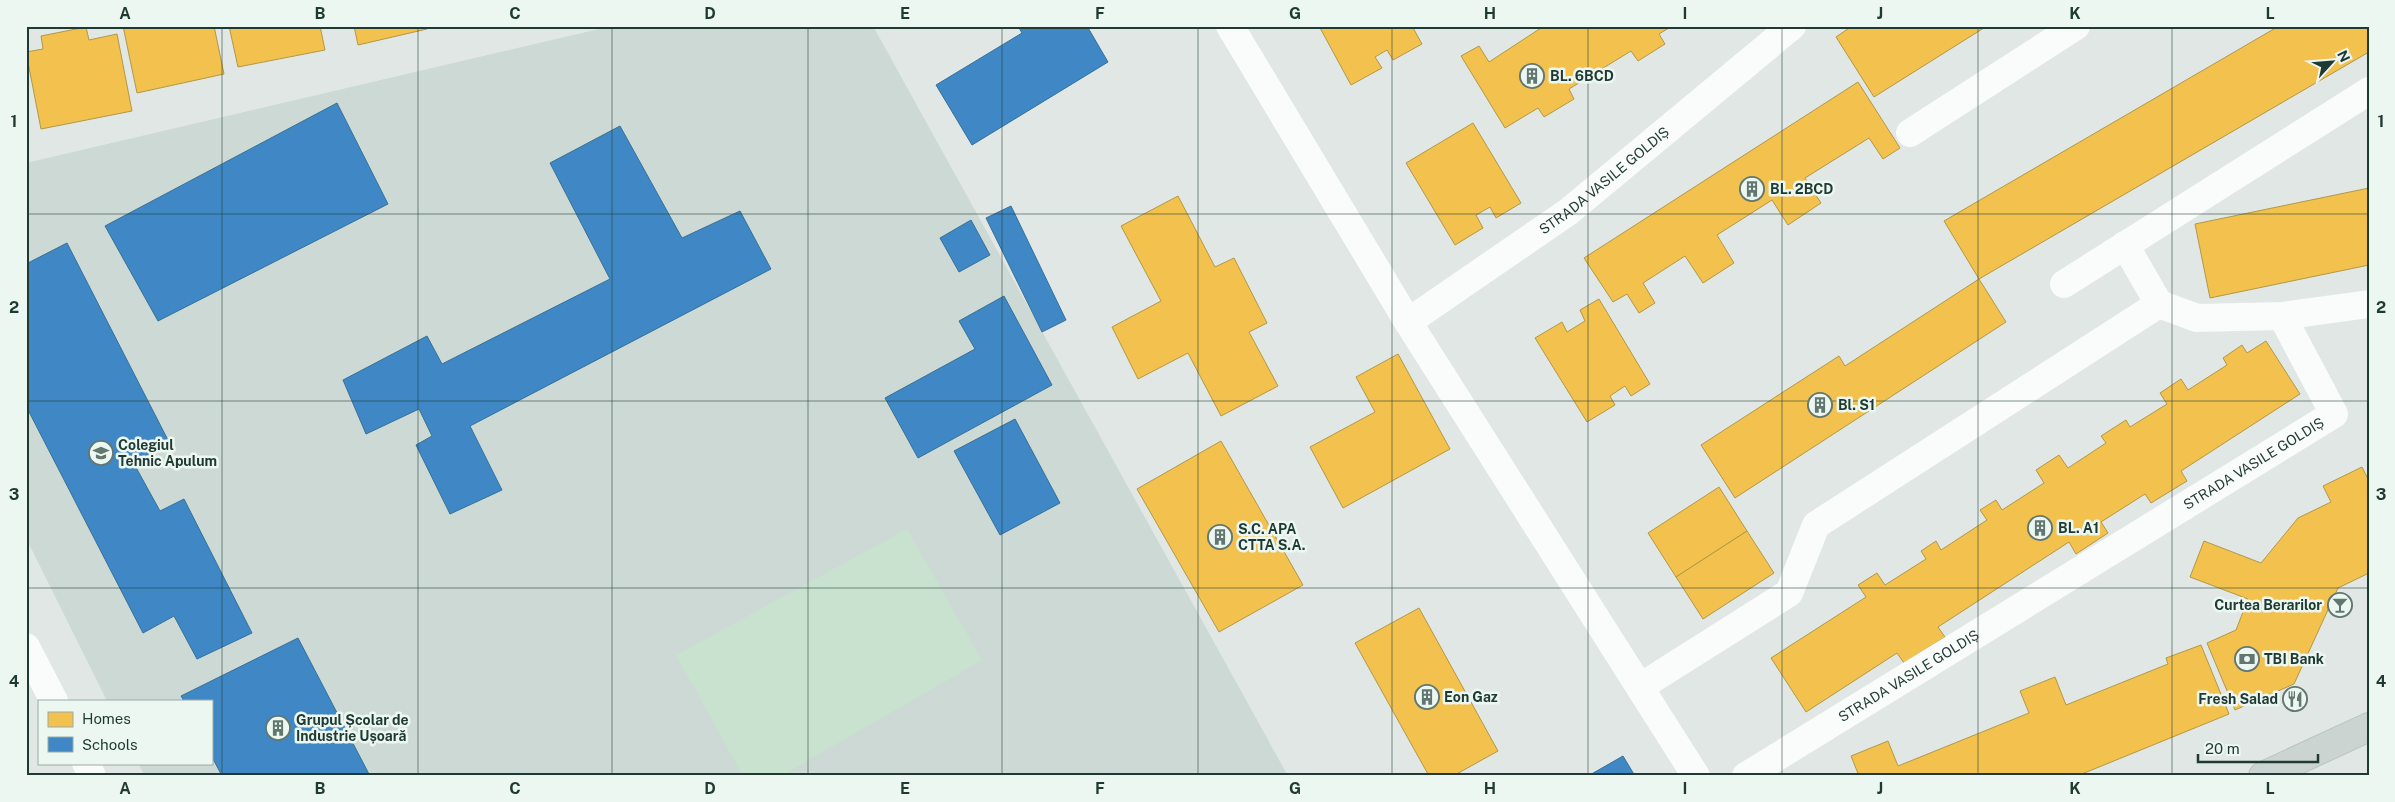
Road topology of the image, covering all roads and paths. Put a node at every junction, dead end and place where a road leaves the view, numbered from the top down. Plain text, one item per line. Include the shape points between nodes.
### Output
1 (1230, 26) edge
2 (1792, 26) edge
3 (2076, 26) edge
4 (2369, 91) edge
5 (1910, 133) dead end
6 (2125, 245) junction
7 (2064, 284) dead end
8 (2159, 304) junction
9 (2369, 304) edge
10 (2282, 316) junction
11 (1408, 322) junction
12 (29, 657) edge
13 (1640, 687) junction
14 (53, 700) edge
15 (2369, 728) edge
16 (86, 764) edge
17 (92, 776) edge
18 (1696, 776) edge
19 (1746, 776) edge
20 (2263, 776) edge

1 - 11 street
2 - 11 street, STRADA VASILE GOLDIȘ via 1568,212
3 - 5 street
4 - 6 street
6 - 7 street
6 - 8 street
8 - 10 street via 2197,318
8 - 13 street via 1816,524 1789,593
9 - 10 street
10 - 19 street, STRADA VASILE GOLDIȘ via 2334,414
11 - 13 street
12 - 14 street
13 - 18 street
15 - 20 main road
16 - 17 street

